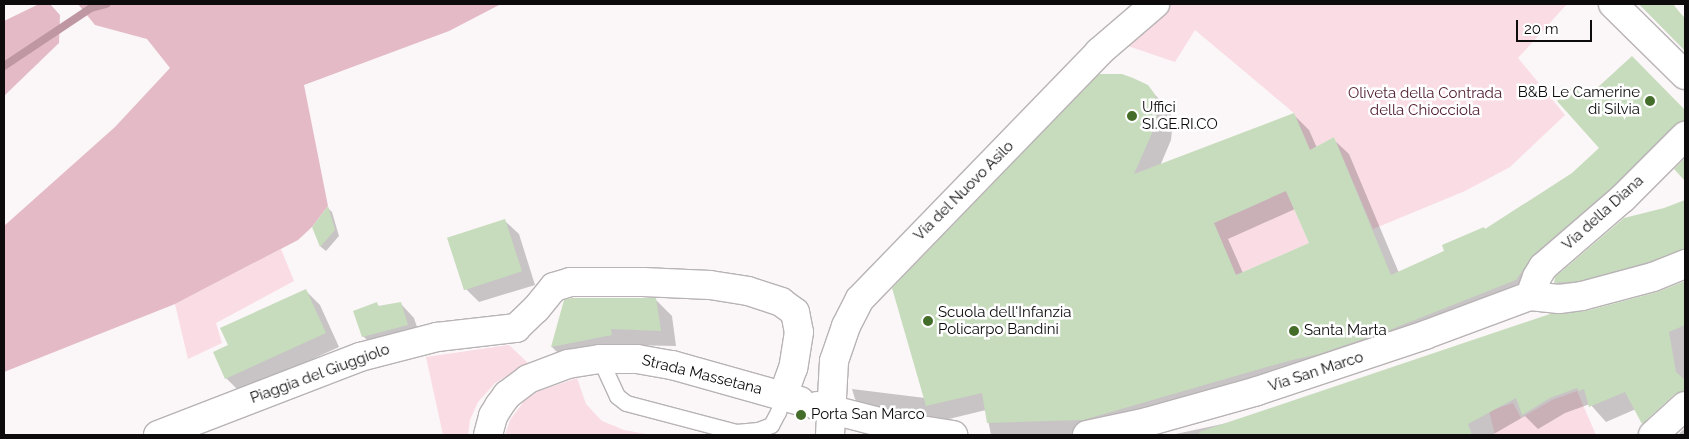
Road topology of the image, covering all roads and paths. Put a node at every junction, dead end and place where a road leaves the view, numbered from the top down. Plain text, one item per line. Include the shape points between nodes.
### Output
1 (1155, 4) edge
2 (1613, 4) edge
3 (1685, 75) edge
4 (1685, 136) edge
5 (1685, 264) edge
6 (1530, 296) junction
7 (600, 359) junction
8 (1685, 406) edge
9 (811, 409) edge
10 (158, 435) edge
11 (488, 435) edge
12 (953, 435) edge
13 (1087, 435) edge
14 (1653, 435) edge

1 - 9 street, Via del Nuovo Asilo via 1099,52 865,292 852,312 832,374
2 - 3 street
4 - 6 street, Via della Diana via 1623,198 1543,267
5 - 6 street, Via San Marco via 1653,277 1582,296 1553,299
6 - 13 street, Via San Marco via 1267,388 1179,414
7 - 9 street, Strada Massetana via 655,361
7 - 9 lane via 617,396 626,403 736,432 771,425 778,412
7 - 11 street, Strada Massetana via 568,364 528,379 499,406
8 - 14 street
9 - 10 street, Piaggia del Giuggiolo via 793,368 799,332 795,312 781,302 759,293 710,285 570,282 554,287 516,328 436,337 360,357
9 - 12 street

